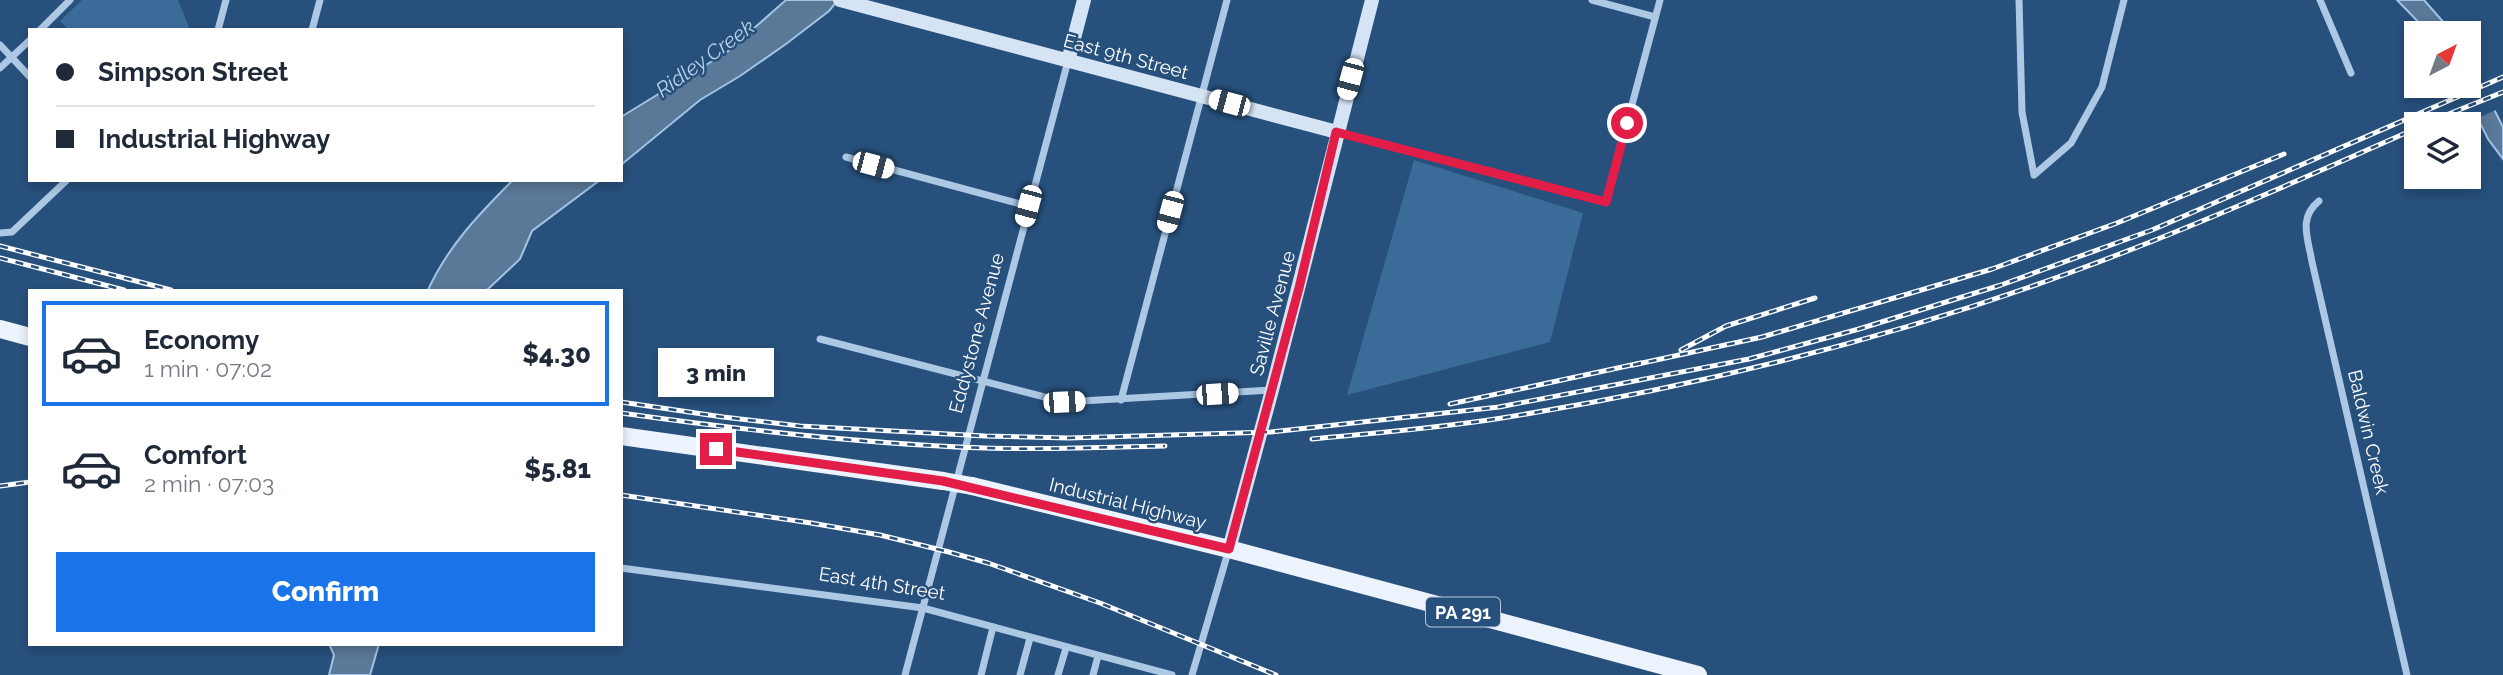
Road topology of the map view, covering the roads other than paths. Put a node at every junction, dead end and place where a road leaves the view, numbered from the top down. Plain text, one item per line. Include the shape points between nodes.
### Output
1 (70, 0) edge
2 (226, 0) edge
3 (320, 0) edge
4 (1084, 0) edge
5 (1227, 0) edge
6 (1372, 0) edge
7 (1592, 0) edge
8 (1660, 0) edge
9 (2020, 0) edge
10 (2124, 0) edge
11 (2320, 0) edge
12 (844, 1) edge
13 (1603, 1) edge
14 (1655, 17) junction
15 (42, 28) edge
16 (219, 28) edge
17 (313, 28) edge
18 (28, 42) edge
19 (0, 45) edge
20 (12, 57) junction
21 (1068, 61) junction
22 (0, 68) edge
23 (2351, 73) dead end
24 (28, 74) edge
25 (1202, 96) junction
26 (1336, 132) junction
27 (846, 157) dead end
28 (65, 182) edge
29 (2319, 201) dead end
30 (1028, 206) junction
31 (0, 234) edge
32 (0, 329) edge
33 (28, 336) edge
34 (820, 339) dead end
35 (984, 380) junction
36 (1272, 390) junction
37 (1121, 400) junction
38 (623, 436) edge
39 (1229, 549) junction
40 (623, 568) edge
41 (923, 608) junction
42 (993, 627) junction
43 (1030, 638) junction
44 (1066, 648) junction
45 (1098, 656) junction
46 (905, 675) edge
47 (981, 675) edge
48 (1020, 675) edge
49 (1058, 675) edge
50 (1093, 675) edge
51 (1172, 675) edge
52 (1192, 675) edge
53 (1698, 675) edge
54 (2407, 675) edge

1 - 15 street
2 - 16 street
3 - 17 street
4 - 21 street, Eddystone Avenue
5 - 25 street
6 - 26 street, Saville Avenue
7 - 13 street
8 - 14 street
9 - 10 street via 2022,112 2034,175 2071,143 2102,88
11 - 23 street
12 - 21 street, East 9th Street
13 - 14 street
14 - 26 street, East 9th Street via 1606,202
18 - 20 street
19 - 20 street
20 - 22 street
20 - 24 street
21 - 25 street, East 9th Street
21 - 30 street, Eddystone Avenue
25 - 26 street, East 9th Street
25 - 37 street
26 - 36 street, Saville Avenue
27 - 30 street
28 - 31 street via 12,232
29 - 54 street, Baldwin Creek via 2308,209 2305,221 2312,262
30 - 35 street, Eddystone Avenue
32 - 33 main road
34 - 35 street
35 - 37 street via 1064,402
35 - 41 street, Eddystone Avenue
36 - 37 street
36 - 39 street, Saville Avenue
38 - 39 main road, Industrial Highway / PA 291, bridge via 972,486
39 - 52 street, Saville Avenue
39 - 53 main road, Industrial Highway / PA 291
40 - 41 street, East 4th Street
41 - 42 street, East 4th Street
41 - 46 street, Eddystone Avenue
42 - 43 street, East 4th Street
42 - 47 street
43 - 44 street, East 4th Street
43 - 48 street
44 - 45 street, East 4th Street
44 - 49 street
45 - 50 street
45 - 51 street, East 4th Street

